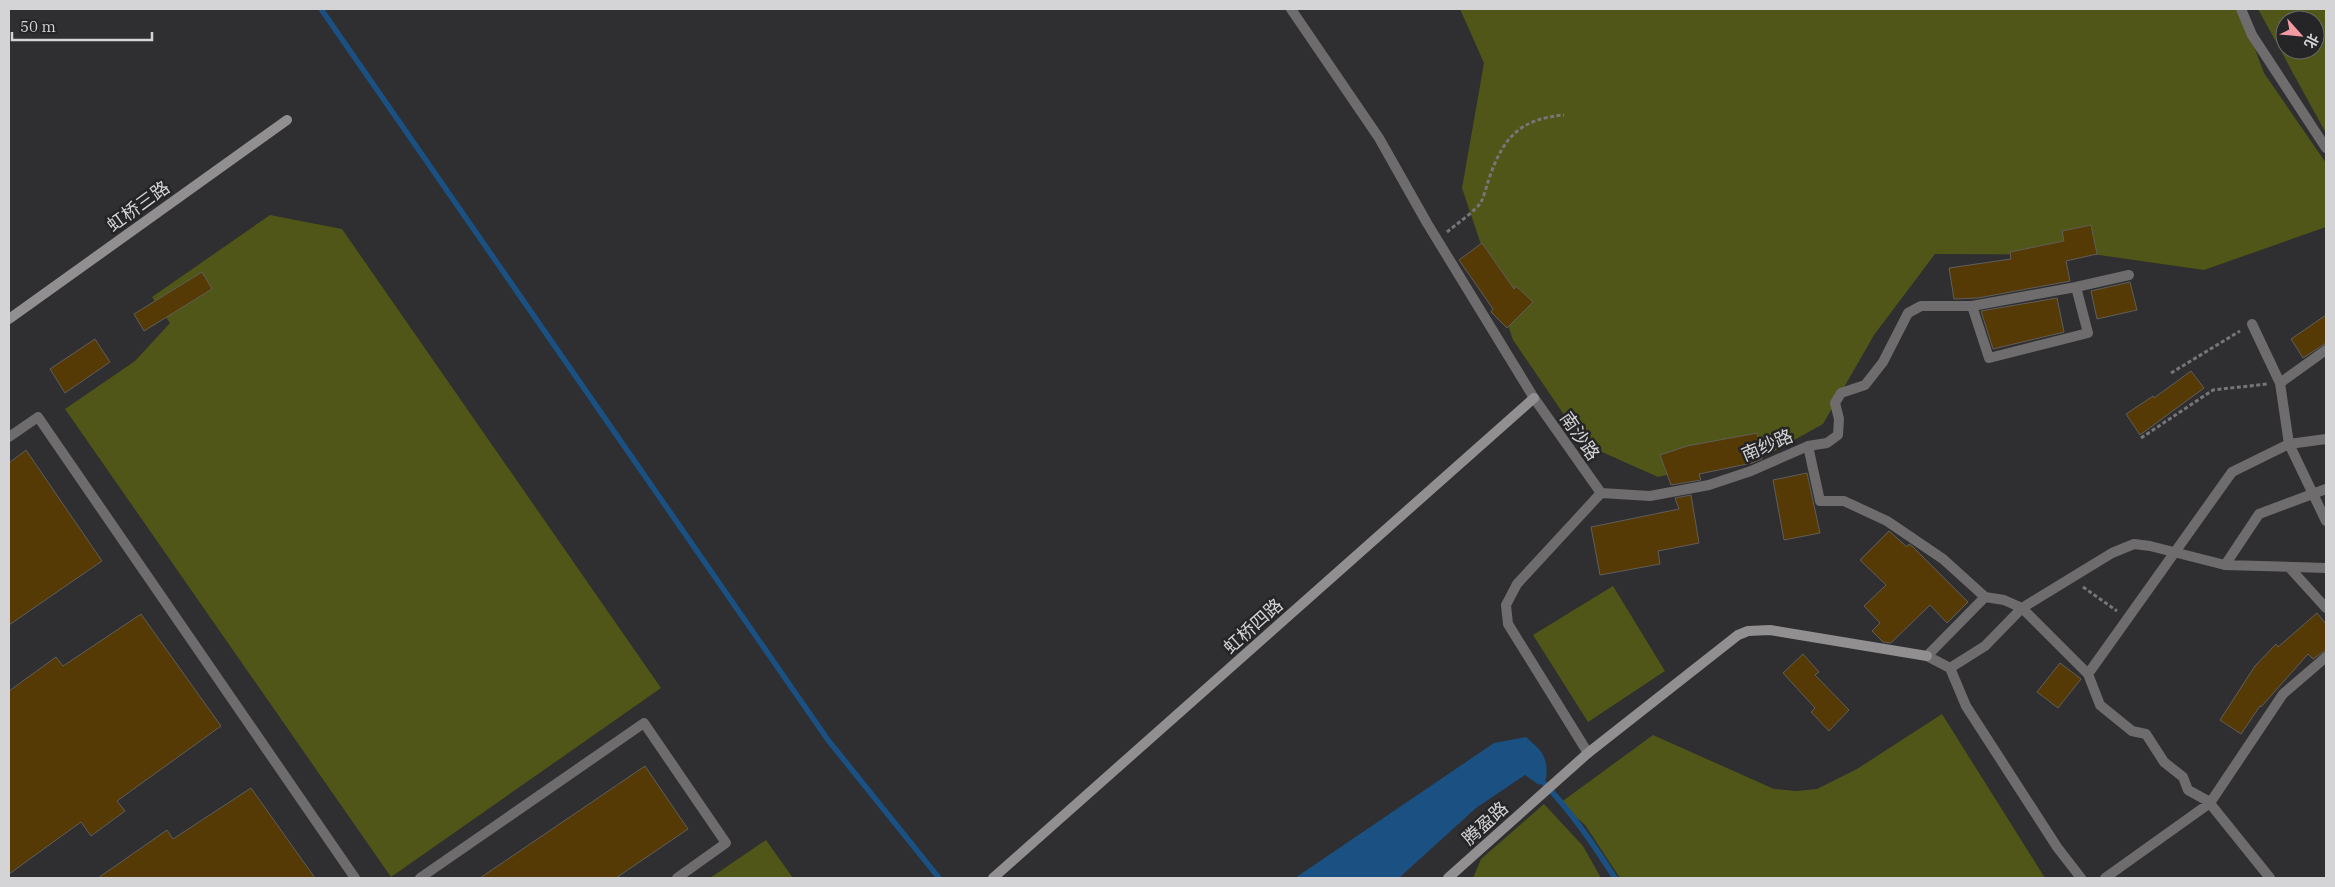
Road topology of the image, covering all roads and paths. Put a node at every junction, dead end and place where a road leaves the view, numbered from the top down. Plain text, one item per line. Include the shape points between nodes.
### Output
1 (1291, 9) edge
2 (2241, 9) edge
3 (1564, 115) dead end
4 (287, 120) dead end
5 (2326, 148) edge
6 (1437, 240) junction
7 (2129, 275) dead end
8 (2076, 287) junction
9 (1972, 306) junction
10 (9, 318) edge
11 (2252, 324) joint
12 (2326, 350) edge
13 (2171, 374) dead end
14 (2280, 383) junction
15 (1534, 398) junction
16 (9, 437) edge
17 (2141, 438) dead end
18 (2326, 439) edge
19 (2289, 444) junction
20 (1808, 446) junction
21 (2326, 489) edge
22 (1601, 492) junction
23 (2313, 494) junction
24 (2326, 522) edge
25 (2175, 552) junction
26 (2225, 565) junction
27 (2289, 567) junction
28 (2326, 568) edge
29 (2071, 578) junction
30 (1985, 596) junction
31 (2022, 608) junction
32 (2326, 608) edge
33 (2128, 618) junction
34 (1927, 656) junction
35 (2326, 657) edge
36 (1950, 668) junction
37 (2088, 674) junction
38 (1588, 753) junction
39 (2210, 803) junction
40 (355, 878) edge
41 (420, 878) edge
42 (677, 878) edge
43 (993, 878) edge
44 (1448, 878) edge
45 (2081, 878) edge
46 (2105, 878) edge
47 (2270, 878) edge

1 - 6 street, 南沙路 via 1379,138
2 - 5 street via 2252,35
3 - 6 path via 1530,122 1516,132 1502,148 1481,203
4 - 10 street, 虹桥三路
6 - 15 street, 南沙路
7 - 8 street
8 - 9 street
8 - 9 street via 2088,333 1989,358
9 - 20 street via 1921,306 1908,313 1883,362 1866,385 1841,393 1834,403 1839,419 1838,435 1828,443
11 - 13 path
11 - 14 street
12 - 14 street
14 - 17 path via 2213,390
14 - 19 street
15 - 22 street, 南沙路
15 - 43 street, 虹桥四路
16 - 40 street via 38,417
18 - 19 street
19 - 23 street
19 - 25 street via 2232,472
20 - 22 street, 南纱路 via 1709,485 1650,496
20 - 30 street, 南纱路 via 1820,501 1844,501 1887,521 1943,559
21 - 23 street
22 - 38 street via 1517,584 1506,605 1508,624
23 - 24 street
23 - 26 street via 2259,514
25 - 26 street
25 - 29 street via 2134,544 2112,553
25 - 33 street
26 - 27 street
27 - 28 street
27 - 32 street
29 - 31 street
29 - 33 path
30 - 31 street, 南纱路
30 - 34 street
31 - 36 street via 1985,646
31 - 37 street
33 - 37 street
34 - 36 street
34 - 38 street, 腾盈路 via 1770,630 1748,631 1729,641
35 - 39 street via 2283,694
36 - 45 street via 1971,714 2056,847
37 - 39 street via 2100,705 2132,731 2146,734 2164,762 2183,778 2188,790
38 - 44 street, 腾盈路
39 - 46 street
39 - 47 street
41 - 42 street via 644,723 726,842

